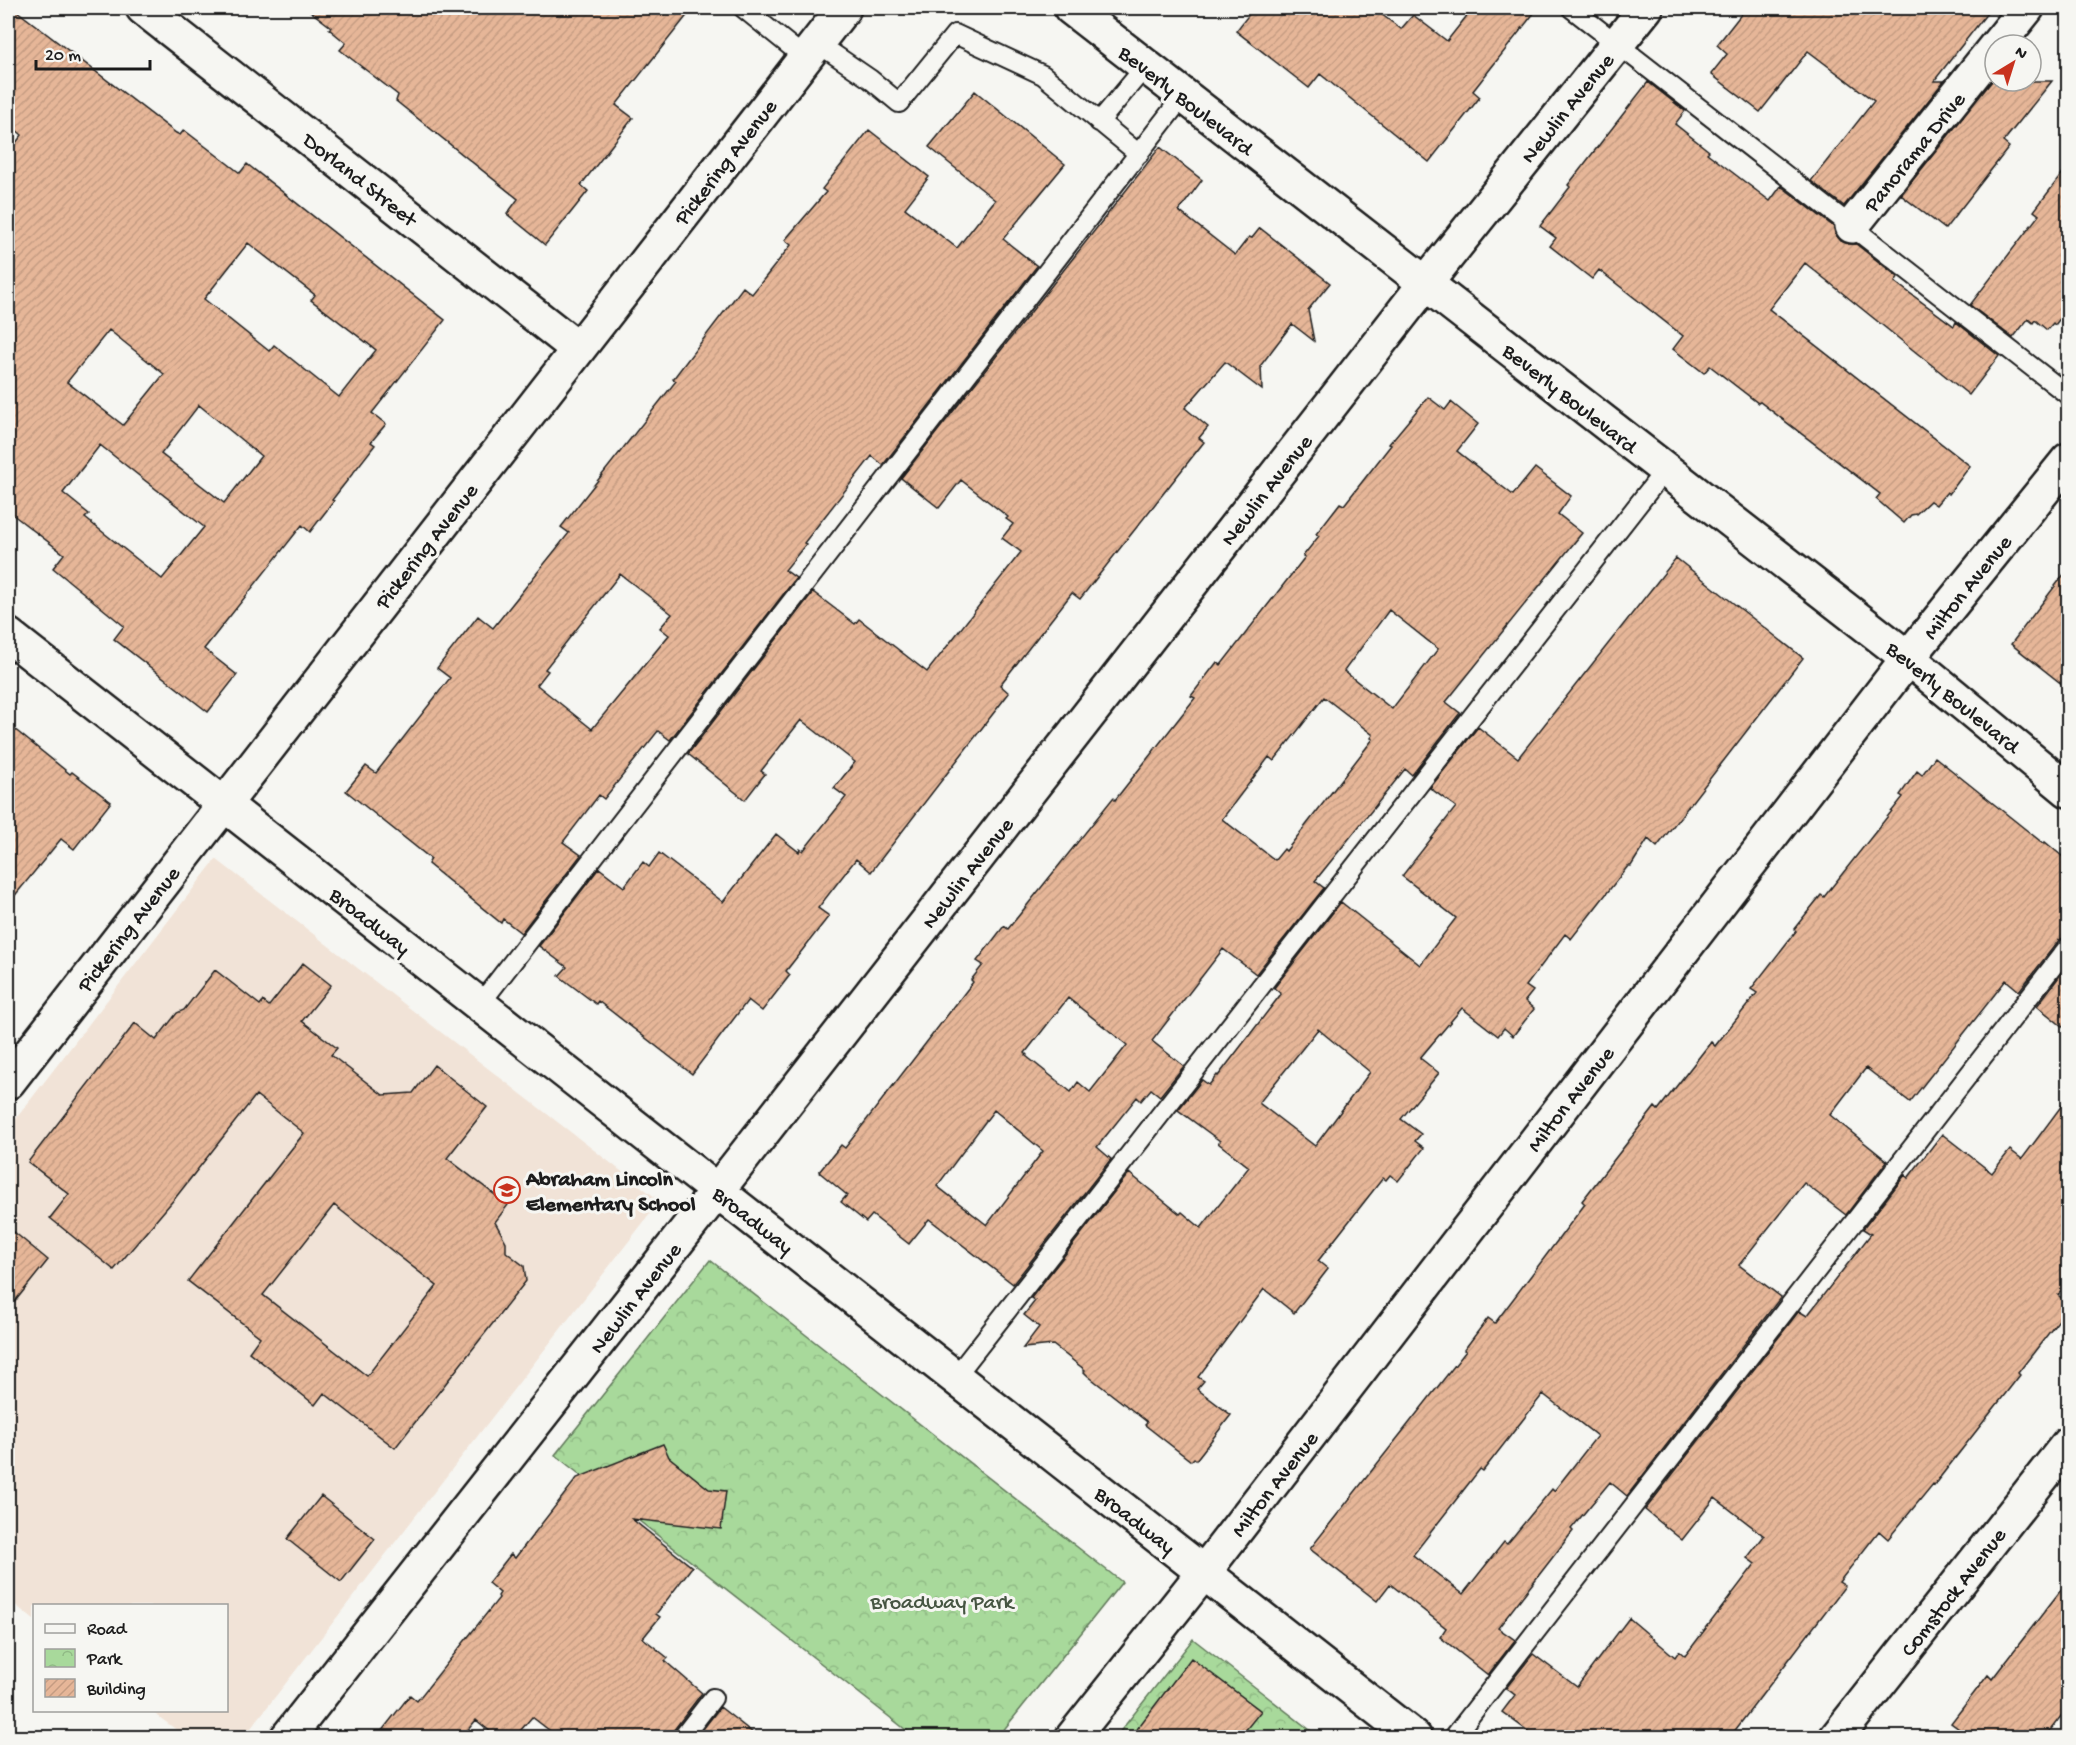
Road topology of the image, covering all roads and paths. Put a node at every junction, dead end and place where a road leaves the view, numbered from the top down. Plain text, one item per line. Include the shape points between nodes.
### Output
1 (143, 8) edge
2 (743, 8) edge
3 (844, 8) edge
4 (1071, 8) edge
5 (1571, 8) edge
6 (1646, 8) edge
7 (2027, 8) edge
8 (2007, 33) edge
9 (1618, 44) junction
10 (810, 50) junction
11 (1983, 62) edge
12 (1145, 67) junction
13 (1183, 96) junction
14 (1099, 122) junction
15 (1139, 154) junction
16 (1852, 226) junction
17 (1425, 284) junction
18 (578, 349) junction
19 (2068, 395) edge
20 (2068, 460) edge
21 (1665, 470) junction
22 (8, 635) edge
23 (1908, 658) junction
24 (2068, 790) edge
25 (223, 804) junction
26 (2068, 947) edge
27 (480, 1004) junction
28 (8, 1082) edge
29 (717, 1191) junction
30 (955, 1377) junction
31 (2068, 1444) edge
32 (1204, 1572) junction
33 (712, 1698) dead end
34 (287, 1737) edge
35 (681, 1737) edge
36 (1072, 1737) edge
37 (1415, 1737) edge
38 (1453, 1737) edge
39 (1836, 1737) edge

1 - 18 street, Dorland Street
2 - 10 lane
3 - 10 street, Pickering Avenue
4 - 12 street, Beverly Boulevard
5 - 9 lane
6 - 9 street, Newlin Avenue
7 - 8 street, Panorama Drive
9 - 16 lane
9 - 17 street, Newlin Avenue
10 - 14 lane via 870,80 899,103 955,34 1043,75
10 - 18 street, Pickering Avenue
11 - 16 street, Panorama Drive
12 - 13 street, Beverly Boulevard
12 - 14 lane
13 - 15 lane
13 - 17 street, Beverly Boulevard
14 - 15 lane
15 - 27 lane
16 - 19 lane
17 - 21 street, Beverly Boulevard
17 - 29 street, Newlin Avenue
18 - 25 street, Pickering Avenue
20 - 23 street, Milton Avenue
21 - 23 street, Beverly Boulevard
21 - 30 lane
22 - 25 street, Broadway
23 - 24 street, Beverly Boulevard
23 - 32 street, Milton Avenue
25 - 27 street, Broadway
25 - 28 street, Pickering Avenue
26 - 38 lane
27 - 29 street, Broadway
29 - 30 street, Broadway
29 - 34 street, Newlin Avenue
30 - 32 street, Broadway
31 - 39 street, Comstock Avenue
32 - 36 street, Milton Avenue
32 - 37 street, Broadway
33 - 35 lane

